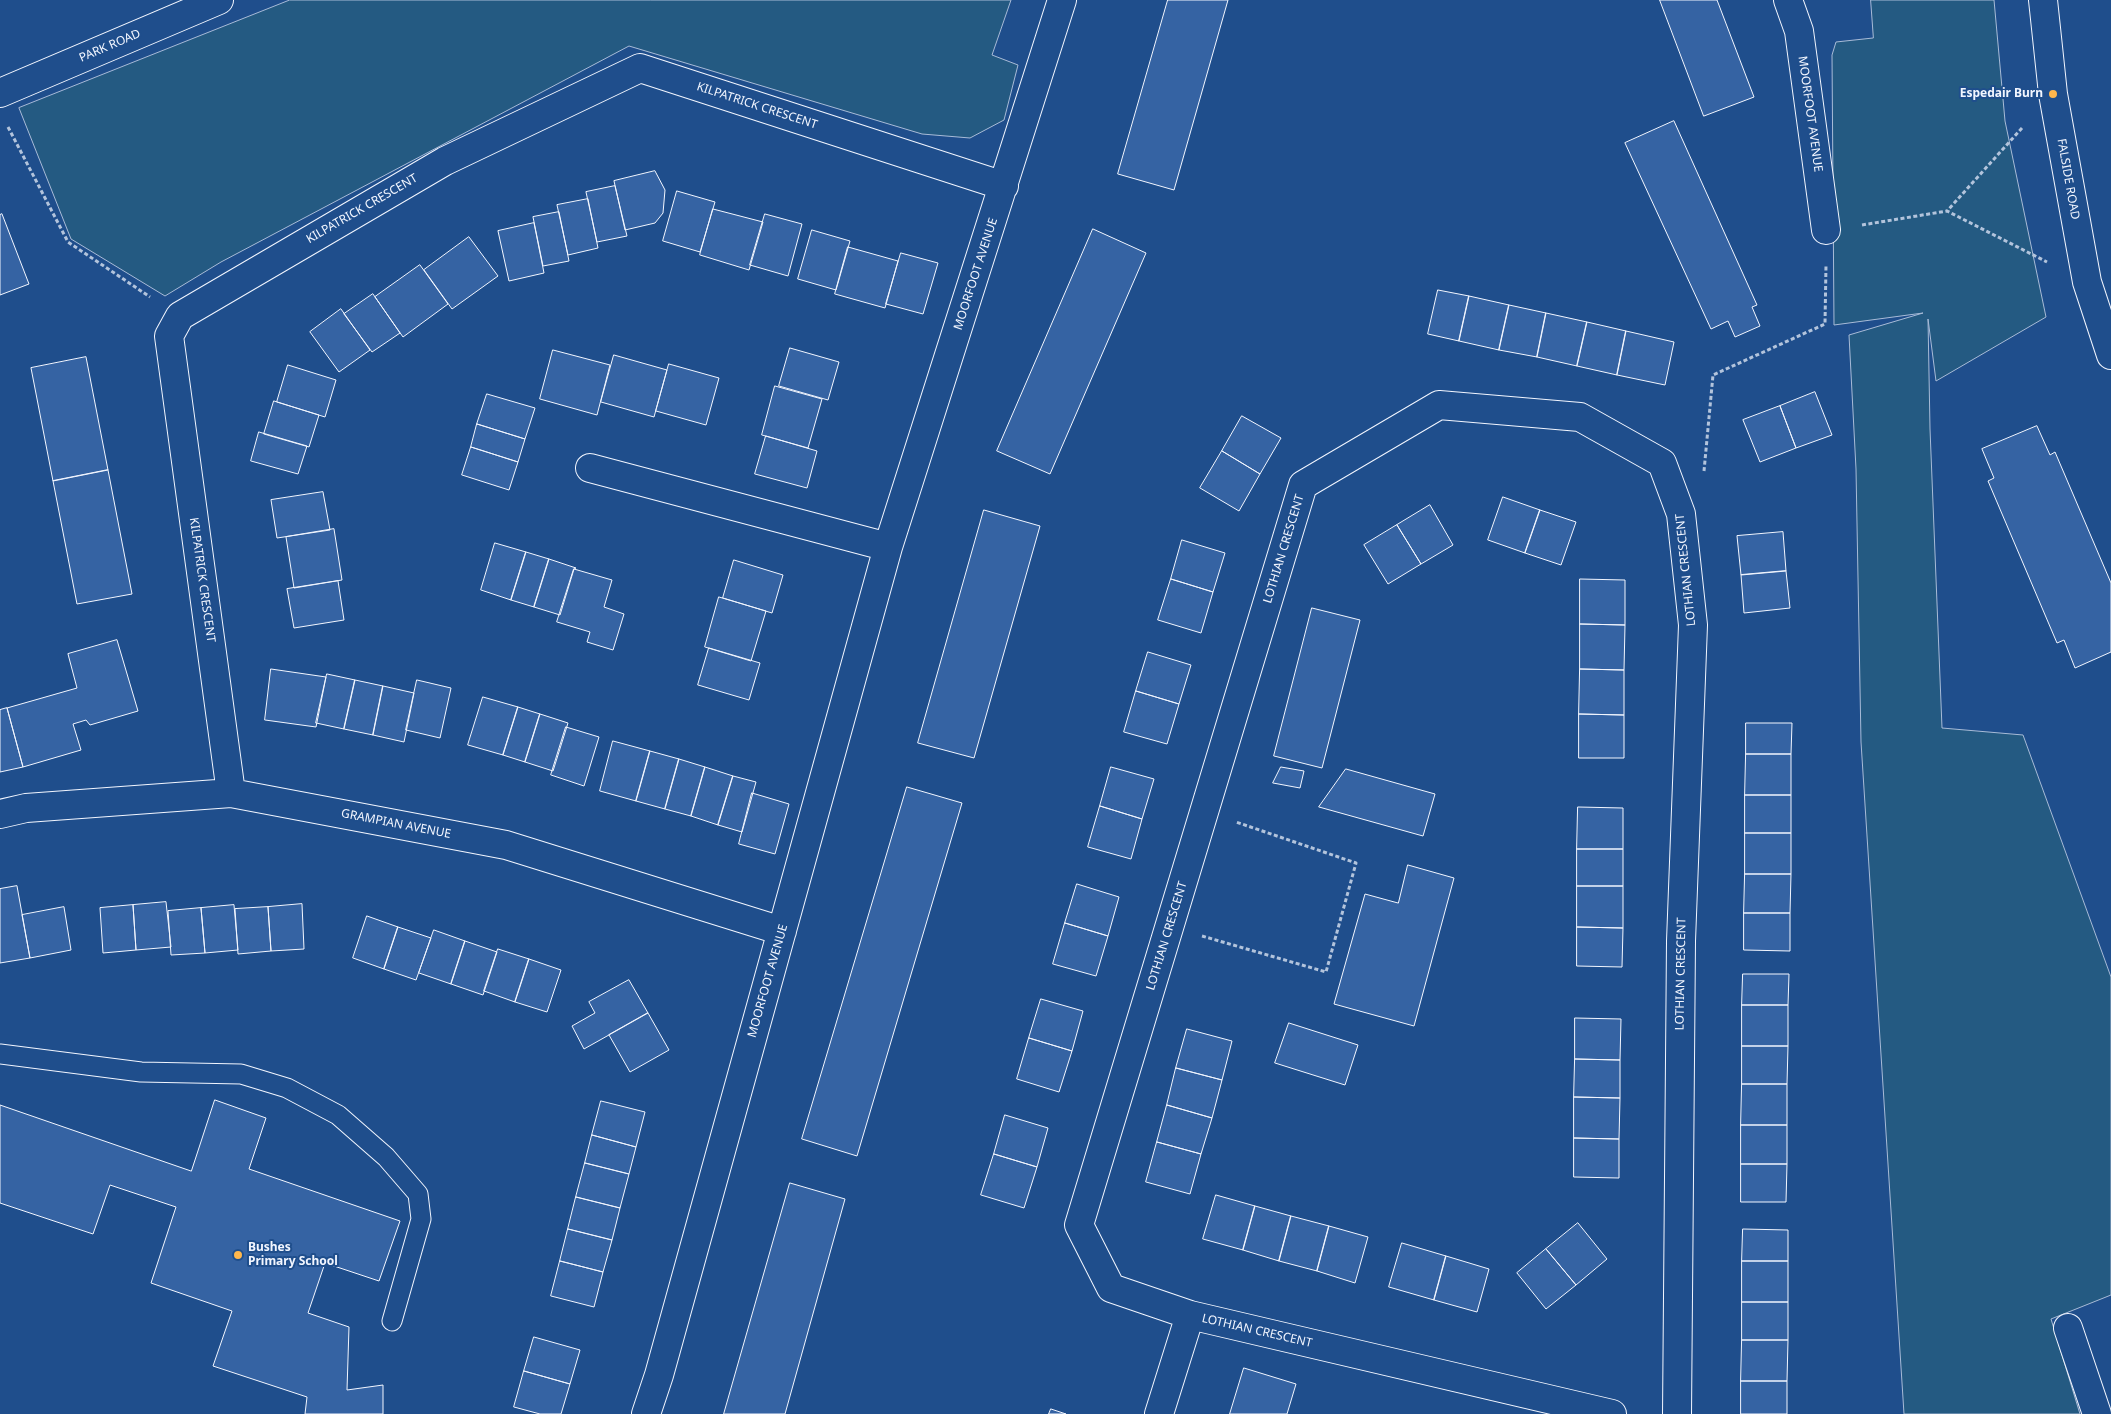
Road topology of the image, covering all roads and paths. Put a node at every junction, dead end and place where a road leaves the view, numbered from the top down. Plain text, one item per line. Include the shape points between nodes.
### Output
1 (219, 0) edge
2 (1062, 0) edge
3 (1788, 0) edge
4 (2043, 0) edge
5 (0, 93) edge
6 (2053, 94) junction
7 (4, 121) dead end
8 (1004, 186) junction
9 (1947, 211) junction
10 (1826, 230) junction
11 (2087, 282) junction
12 (180, 316) junction
13 (2111, 355) edge
14 (590, 468) dead end
15 (1681, 514) junction
16 (888, 547) junction
17 (231, 793) junction
18 (1205, 812) junction
19 (0, 814) edge
20 (1170, 928) junction
21 (782, 930) junction
22 (0, 1054) edge
23 (1190, 1315) junction
24 (392, 1321) dead end
25 (2068, 1328) dead end
26 (646, 1414) edge
27 (1159, 1414) edge
28 (1612, 1414) edge
29 (1677, 1414) edge
30 (2097, 1414) edge

1 - 5 street, PARK ROAD
2 - 8 street, MOORFOOT AVENUE
3 - 10 street, MOORFOOT AVENUE via 1799,31
4 - 6 street, FALSIDE ROAD
6 - 9 path
6 - 11 street, FALSIDE ROAD
7 - 12 path via 68,242
8 - 12 street, KILPATRICK CRESCENT via 640,68 445,160
8 - 16 street, MOORFOOT AVENUE
9 - 10 path
9 - 11 path
10 - 15 path via 1825,324 1713,375 1702,494
11 - 13 street, FALSIDE ROAD
12 - 17 street, KILPATRICK CRESCENT via 169,336
14 - 16 street
15 - 18 street, LOTHIAN CRESCENT via 1662,463 1580,417 1439,405 1303,485
15 - 29 street, LOTHIAN CRESCENT via 1693,625 1681,940
16 - 21 street, MOORFOOT AVENUE
17 - 19 street, GRAMPIAN AVENUE via 26,808
17 - 21 street, GRAMPIAN AVENUE via 506,845
18 - 20 street, LOTHIAN CRESCENT
18 - 20 path via 1356,863 1326,972
20 - 23 street, LOTHIAN CRESCENT via 1079,1224 1111,1288
21 - 26 street, MOORFOOT AVENUE
22 - 24 lane via 141,1072 241,1074 287,1088 338,1115 386,1157 418,1194 422,1219
23 - 27 street
23 - 28 street, LOTHIAN CRESCENT
25 - 30 street

